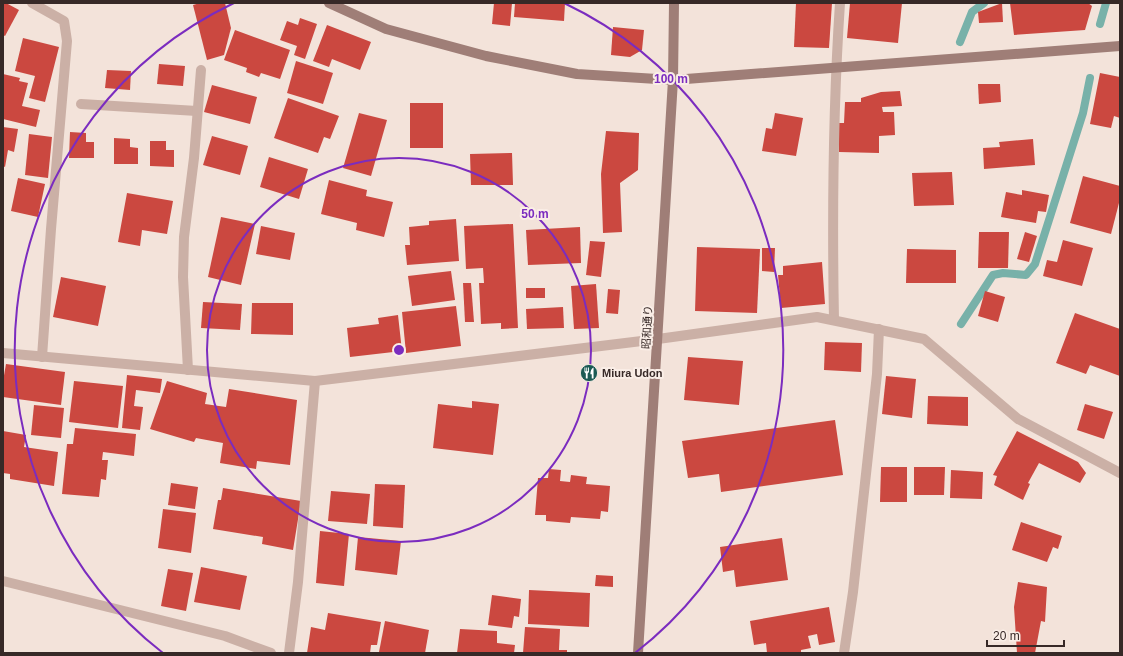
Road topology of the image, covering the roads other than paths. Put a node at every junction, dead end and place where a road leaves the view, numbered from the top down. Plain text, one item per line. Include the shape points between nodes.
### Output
1 (32, 3) edge
2 (329, 3) edge
3 (674, 3) edge
4 (840, 3) edge
5 (1120, 46) edge
6 (836, 68) junction
7 (201, 70) dead end
8 (673, 80) junction
9 (82, 104) dead end
10 (198, 111) junction
11 (834, 320) junction
12 (879, 329) junction
13 (658, 339) junction
14 (3, 353) edge
15 (42, 357) junction
16 (188, 370) junction
17 (315, 381) junction
18 (1120, 473) edge
19 (3, 581) edge
20 (271, 653) edge
21 (288, 653) edge
22 (638, 653) edge
23 (844, 653) edge

1 - 15 street via 64,21 66,41
2 - 8 street via 386,29 486,56 577,74
3 - 8 street, 昭和通り
4 - 6 street
5 - 6 street
6 - 8 street
6 - 11 street
7 - 10 street
8 - 13 street, 昭和通り
9 - 10 street
10 - 16 street via 184,237 183,277
11 - 12 street
11 - 13 street via 818,317
12 - 18 street via 924,339 1018,419
12 - 23 street via 876,381
13 - 17 street
13 - 22 street, 昭和通り
14 - 15 street
15 - 16 street
16 - 17 street
17 - 21 street via 298,582
19 - 20 street via 225,636

